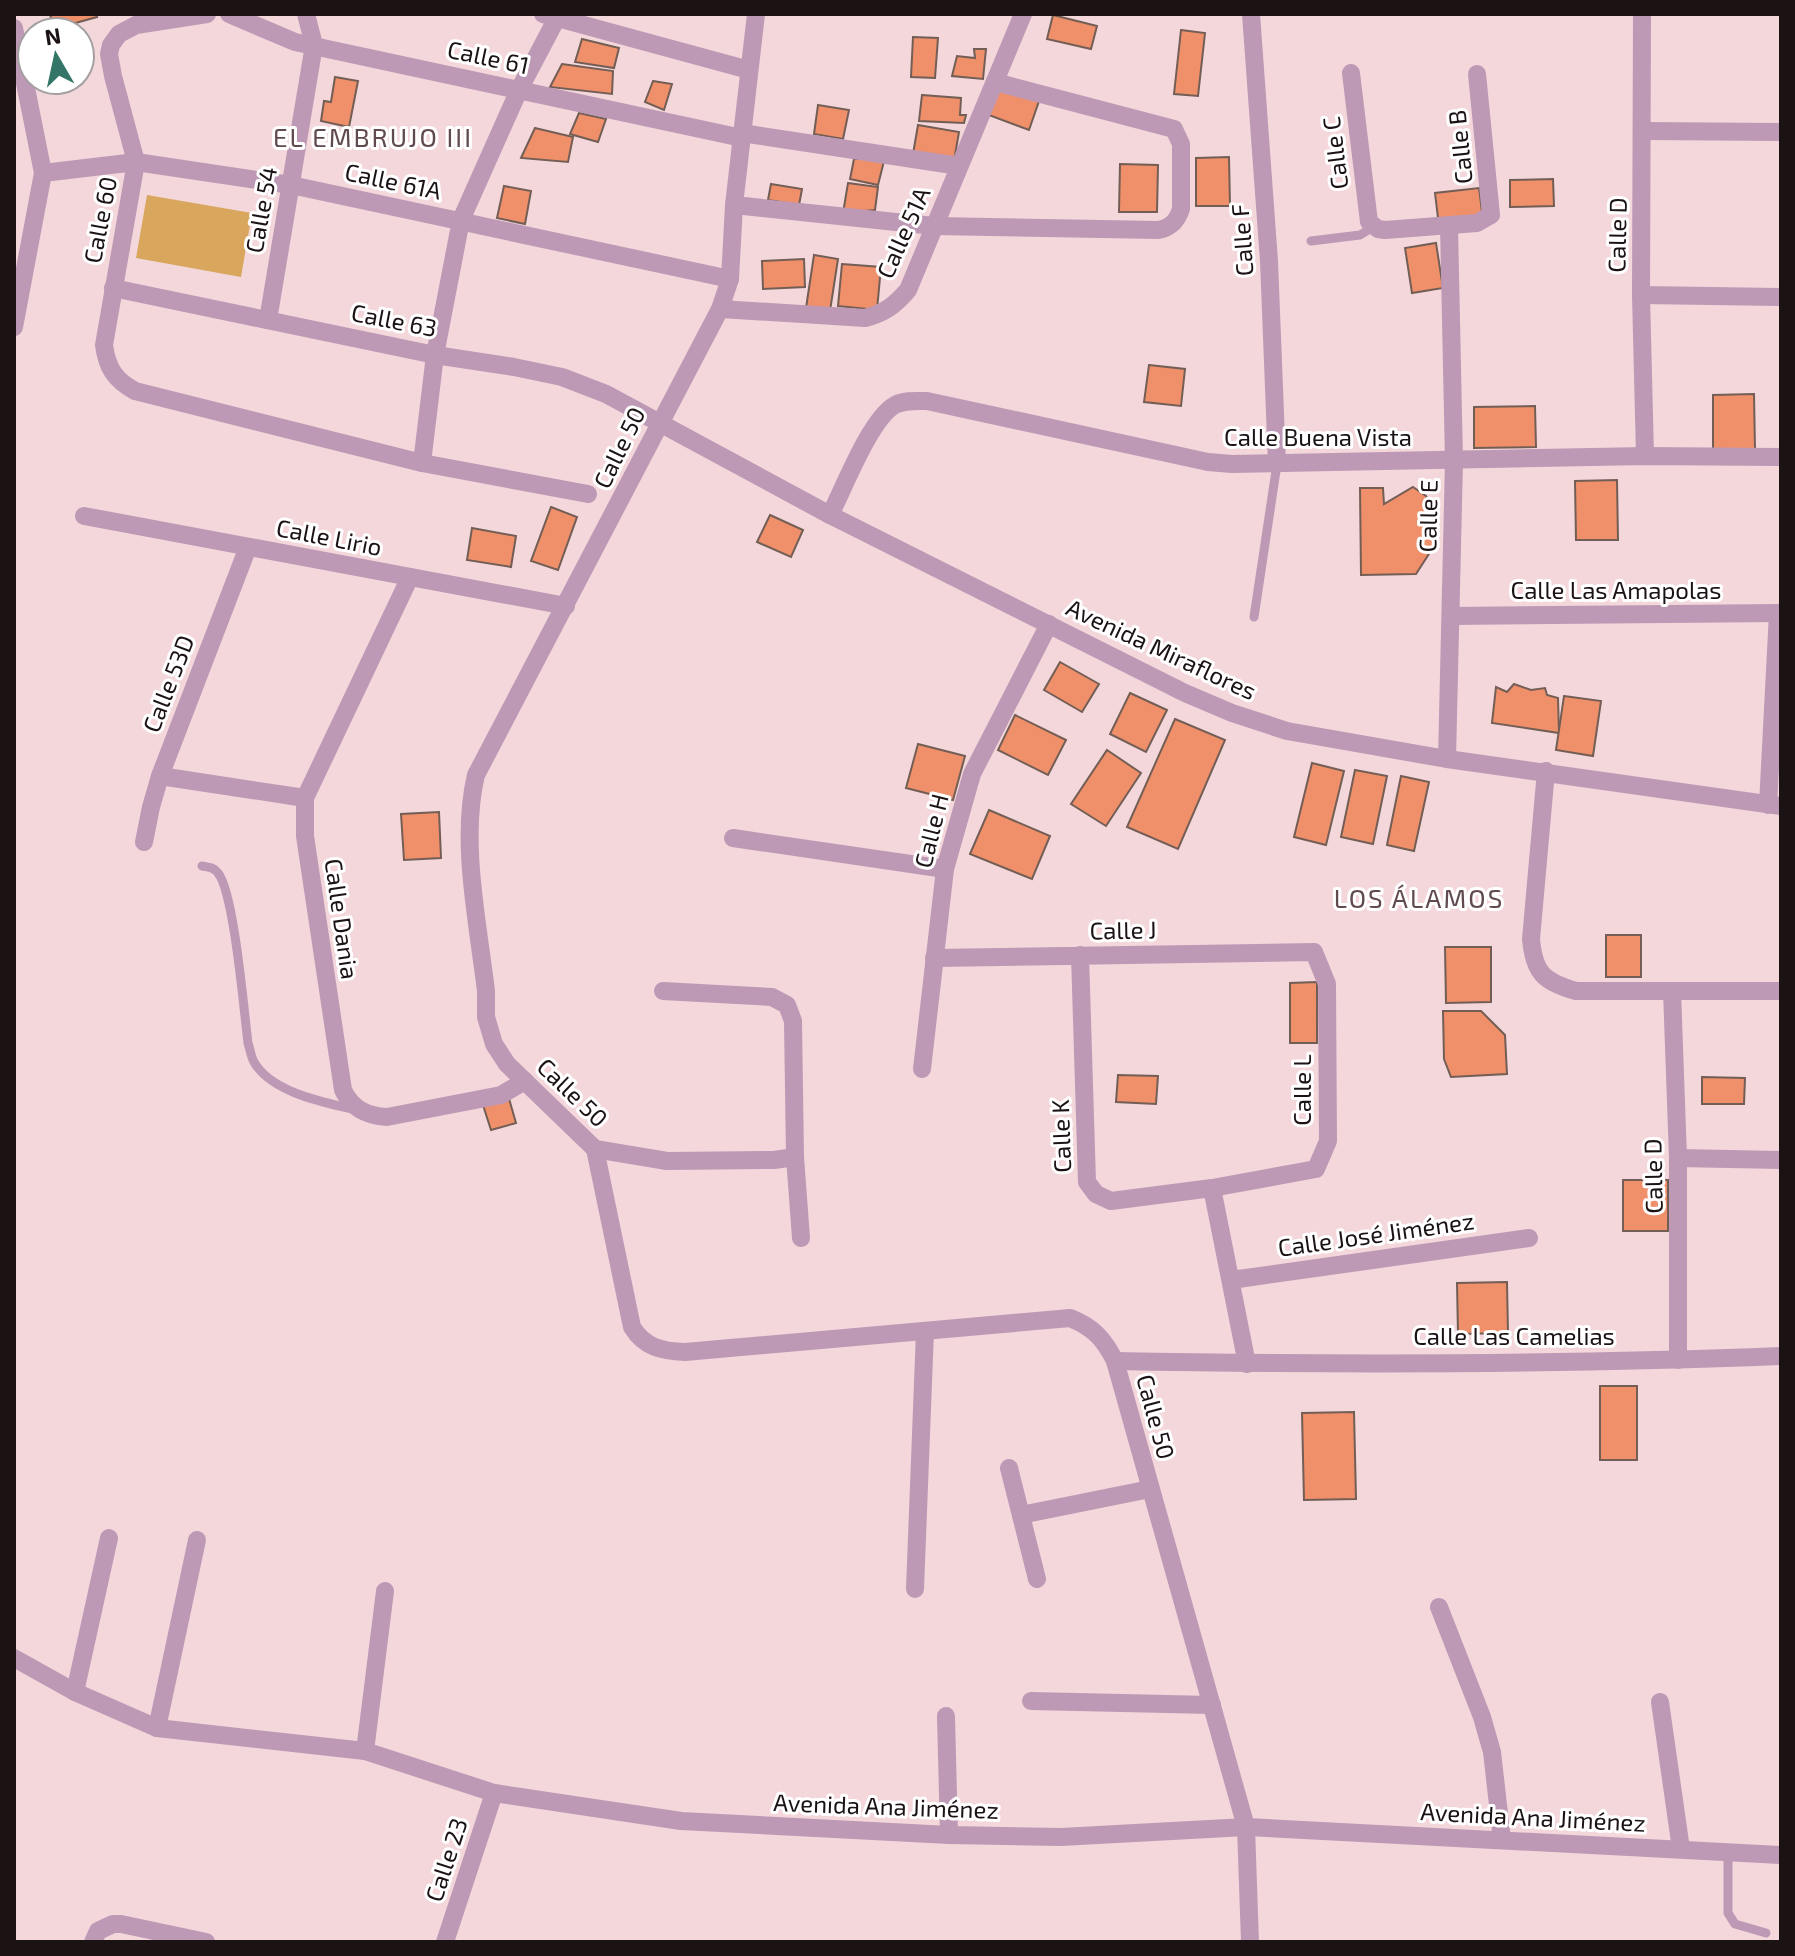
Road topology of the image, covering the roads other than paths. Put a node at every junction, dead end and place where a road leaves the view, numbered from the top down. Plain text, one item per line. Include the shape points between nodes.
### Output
1 (207, 14) edge
2 (229, 14) edge
3 (306, 14) edge
4 (756, 14) edge
5 (1023, 14) edge
6 (1251, 14) edge
7 (1642, 14) edge
8 (553, 15) edge
9 (14, 28) edge
10 (314, 45) junction
11 (749, 70) junction
12 (1351, 73) dead end
13 (1477, 74) dead end
14 (995, 82) junction
15 (519, 90) junction
16 (1643, 131) junction
17 (1781, 132) edge
18 (742, 135) junction
19 (136, 162) junction
20 (959, 166) junction
21 (43, 173) junction
22 (291, 185) junction
23 (734, 205) junction
24 (461, 220) junction
25 (934, 226) junction
26 (1449, 226) junction
27 (1373, 227) junction
28 (1311, 241) dead end
29 (730, 279) junction
30 (113, 288) junction
31 (1641, 295) junction
32 (1781, 297) edge
33 (720, 309) junction
34 (268, 320) junction
35 (14, 327) edge
36 (435, 355) junction
37 (658, 423) junction
38 (1645, 456) junction
39 (1781, 457) edge
40 (1454, 461) junction
41 (422, 463) junction
42 (1277, 464) junction
43 (588, 494) dead end
44 (830, 515) junction
45 (84, 516) dead end
46 (248, 547) junction
47 (410, 577) junction
48 (566, 606) junction
49 (1780, 613) edge
50 (1451, 616) junction
51 (1254, 617) dead end
52 (1049, 624) junction
53 (1447, 759) junction
54 (1546, 771) junction
55 (160, 776) junction
56 (305, 798) junction
57 (1775, 806) edge
58 (733, 838) dead end
59 (144, 842) dead end
60 (202, 866) dead end
61 (945, 869) junction
62 (1314, 952) joint
63 (1080, 955) junction
64 (934, 958) junction
65 (663, 991) dead end
66 (1672, 991) junction
67 (1781, 991) edge
68 (922, 1069) dead end
69 (525, 1081) junction
70 (359, 1110) junction
71 (595, 1149) junction
72 (795, 1157) junction
73 (1678, 1158) junction
74 (1781, 1160) edge
75 (1212, 1188) junction
76 (801, 1238) dead end
77 (1529, 1238) dead end
78 (1231, 1280) junction
79 (925, 1331) junction
80 (1781, 1356) edge
81 (1678, 1360) junction
82 (1115, 1361) junction
83 (1247, 1364) junction
84 (1009, 1468) dead end
85 (1150, 1489) junction
86 (1021, 1515) junction
87 (109, 1538) dead end
88 (197, 1540) dead end
89 (1037, 1579) dead end
90 (915, 1589) dead end
91 (385, 1591) dead end
92 (1439, 1607) dead end
93 (14, 1658) edge
94 (75, 1692) junction
95 (1031, 1701) dead end
96 (1660, 1702) dead end
97 (1212, 1705) junction
98 (946, 1716) dead end
99 (157, 1728) junction
100 (365, 1751) junction
101 (494, 1793) junction
102 (1246, 1827) junction
103 (949, 1835) junction
104 (1502, 1840) junction
105 (1681, 1849) junction
106 (1728, 1852) junction
107 (1781, 1855) edge
108 (1766, 1933) dead end
109 (93, 1942) edge
110 (206, 1942) edge
111 (445, 1942) edge
112 (1250, 1942) edge

1 - 19 street, Calle 60 via 136,25 111,45
2 - 10 street, Calle 61 via 279,37
3 - 10 street, Calle 54
4 - 11 street, Calle 50
5 - 14 street, Calle 51A
6 - 42 street, Calle F
7 - 16 street, Calle D
8 - 11 street
8 - 15 street
9 - 21 street
10 - 15 street, Calle 61
10 - 22 street, Calle 54
11 - 18 street, Calle 50
12 - 27 street, Calle C
13 - 26 street, Calle B via 1491,215 1477,223
14 - 20 street, Calle 51A
14 - 25 street via 1174,129 1181,144 1178,217 1158,230
15 - 18 street, Calle 61
15 - 24 street
16 - 17 street
16 - 31 street, Calle D
18 - 20 street, Calle 61
18 - 23 street, Calle 50
19 - 21 street, Calle 61A
19 - 22 street, Calle 61A
19 - 30 street, Calle 60
20 - 25 street, Calle 51A
21 - 35 street
22 - 24 street, Calle 61A
22 - 34 street, Calle 54
23 - 25 street
23 - 29 street, Calle 50
24 - 29 street, Calle 61A
24 - 36 street
25 - 33 street, Calle 51A via 908,290 876,315
26 - 27 street
26 - 40 street, Calle E
27 - 28 lane via 1360,235
29 - 33 street, Calle 50
30 - 34 street, Calle 63
30 - 41 street, Calle 60 via 104,345 111,371 135,391
31 - 32 street
31 - 38 street, Calle D
33 - 37 street, Calle 50
34 - 36 street, Calle 63
36 - 37 street, Calle 63 via 562,377
36 - 41 street
37 - 44 street, Avenida Miraflores
37 - 48 street, Calle 50
38 - 39 street, Calle Buena Vista
38 - 40 street, Calle Buena Vista
40 - 42 street, Calle Buena Vista
40 - 50 street, Calle E
41 - 43 street
42 - 44 street, Calle Buena Vista via 1208,462 911,401 879,418
42 - 51 lane
44 - 52 street, Avenida Miraflores
45 - 46 street, Calle Lirio
46 - 47 street, Calle Lirio
46 - 55 street, Calle 53D
47 - 48 street, Calle Lirio
47 - 56 street, Calle Dania
48 - 69 street, Calle 50 via 476,775 470,800 468,830 486,1017 494,1044
49 - 50 street, Calle Las Amapolas
49 - 57 street
50 - 53 street, Calle E
52 - 53 street, Avenida Miraflores via 1232,713 1287,731
52 - 61 street, Calle H via 972,774
53 - 54 street, Avenida Miraflores
54 - 57 street, Avenida Miraflores
54 - 66 street via 1531,939 1541,975 1576,991
55 - 56 street
55 - 59 street, Calle 53D
56 - 70 street, Calle Dania via 305,836 343,1090 348,1103
58 - 61 street
60 - 70 lane via 218,873 228,897 254,1062 291,1092
61 - 64 street, Calle H
62 - 63 street, Calle J
62 - 75 street, Calle L via 1327,984 1328,1141 1316,1169
63 - 64 street, Calle J
63 - 75 street, Calle K via 1087,1182 1111,1201
64 - 68 street, Calle H
65 - 72 street via 772,997 787,1005 793,1021
66 - 67 street
66 - 73 street, Calle D
69 - 70 street via 501,1095 387,1117
69 - 71 street, Calle 50
71 - 72 street via 667,1161
71 - 79 street, Calle 50 via 632,1327 651,1347 685,1352
72 - 76 street
73 - 74 street
73 - 81 street, Calle D
75 - 78 street
77 - 78 street, Calle José Jiménez
78 - 83 street
79 - 82 street, Calle 50 via 1070,1318 1087,1324 1105,1341
79 - 90 street
80 - 81 street, Calle Las Camelias
81 - 83 street, Calle Las Camelias
82 - 83 street, Calle Las Camelias
82 - 85 street, Calle 50
84 - 86 street
85 - 86 street
85 - 97 street, Calle 50
86 - 89 street
87 - 94 street
88 - 99 street
91 - 100 street
92 - 104 street via 1489,1740
93 - 94 street, Avenida Ana Jiménez
94 - 99 street, Avenida Ana Jiménez
95 - 97 street
96 - 105 street
97 - 102 street, Calle 50
98 - 103 street
99 - 100 street, Avenida Ana Jiménez
100 - 101 street, Avenida Ana Jiménez
101 - 103 street, Avenida Ana Jiménez via 681,1821
101 - 111 street, Calle 23
102 - 103 street, Avenida Ana Jiménez via 1061,1837
102 - 104 street, Avenida Ana Jiménez
102 - 112 street, Calle 50
104 - 105 street, Avenida Ana Jiménez
105 - 106 street, Avenida Ana Jiménez
106 - 107 street, Avenida Ana Jiménez
106 - 108 lane via 1728,1913 1735,1924
109 - 110 street via 98,1931 121,1924

